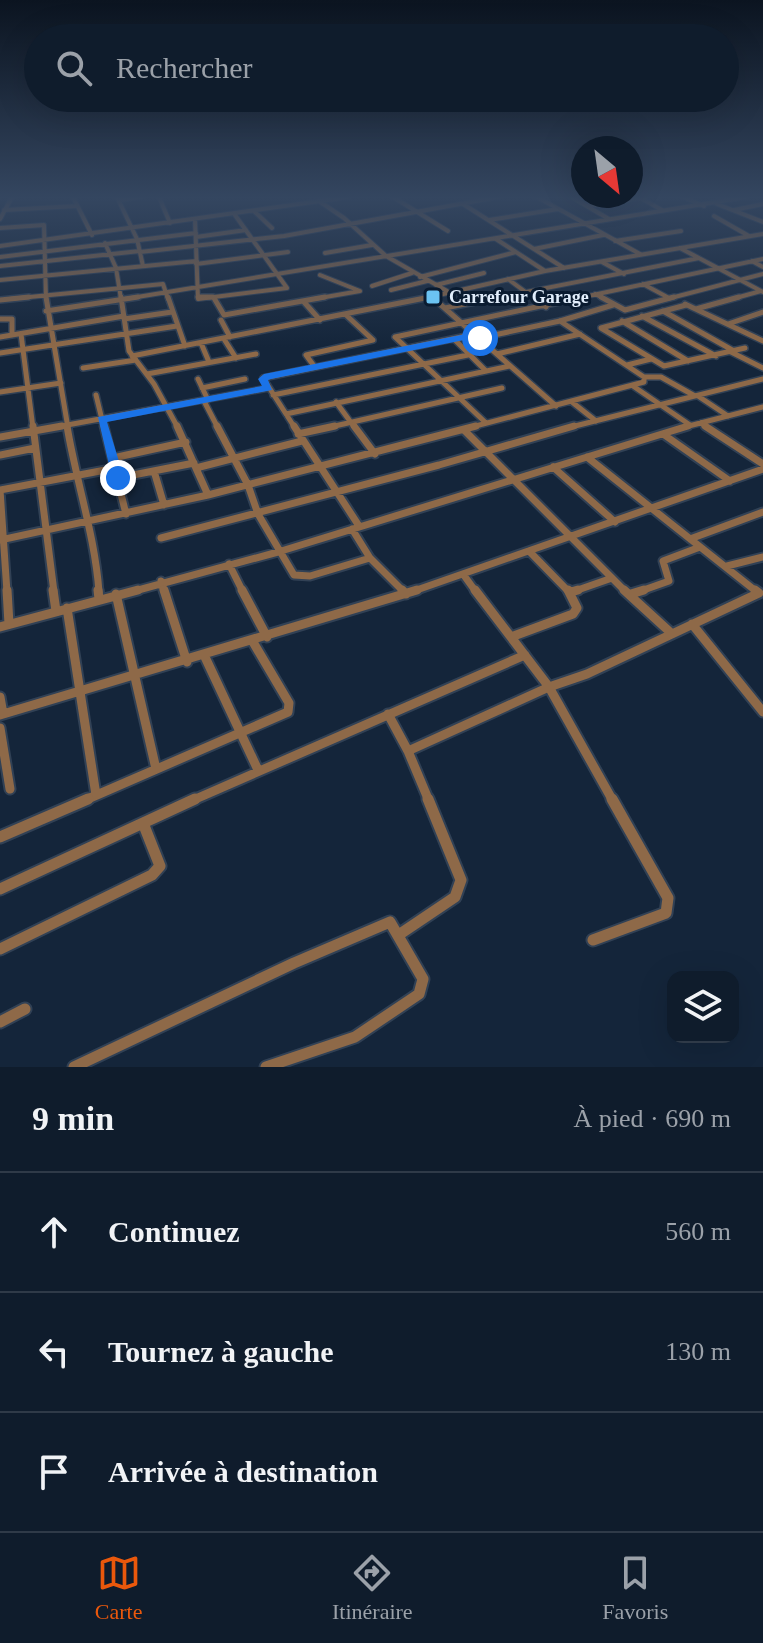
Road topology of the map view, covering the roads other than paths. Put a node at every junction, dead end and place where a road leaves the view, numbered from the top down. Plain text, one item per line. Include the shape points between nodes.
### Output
1 (44, 247) edge
2 (75, 247) edge
3 (107, 247) edge
4 (139, 247) edge
5 (195, 247) joint
6 (257, 247) edge
7 (361, 247) edge
8 (374, 247) edge
9 (446, 247) edge
10 (508, 247) edge
11 (530, 247) edge
12 (545, 247) edge
13 (626, 247) edge
14 (679, 247) joint
15 (534, 249) junction
16 (44, 251) junction
17 (140, 252) junction
18 (288, 252) dead end
19 (516, 252) junction
20 (325, 253) dead end
21 (110, 254) junction
22 (640, 254) junction
23 (262, 256) junction
24 (386, 256) junction
25 (0, 257) edge
26 (699, 258) junction
27 (763, 259) edge
28 (553, 261) junction
29 (752, 261) junction
30 (45, 262) junction
31 (602, 262) junction
32 (196, 263) junction
33 (535, 264) junction
34 (0, 266) edge
35 (143, 266) junction
36 (763, 267) edge
37 (116, 268) junction
38 (564, 268) junction
39 (719, 268) junction
40 (163, 270) junction
41 (545, 271) junction
42 (412, 273) junction
43 (484, 273) dead end
44 (624, 274) junction
45 (763, 274) edge
46 (47, 275) junction
47 (320, 275) dead end
48 (278, 276) junction
49 (420, 277) junction
50 (508, 279) junction
51 (739, 279) junction
52 (0, 280) edge
53 (427, 281) junction
54 (163, 284) junction
55 (643, 284) junction
56 (436, 285) junction
57 (372, 286) dead end
58 (118, 288) junction
59 (196, 289) junction
60 (761, 289) edge
61 (391, 290) dead end
62 (447, 291) junction
63 (165, 293) junction
64 (528, 294) junction
65 (595, 294) junction
66 (47, 295) junction
67 (432, 297) junction
68 (214, 298) junction
69 (670, 298) junction
70 (0, 300) edge
71 (120, 301) junction
72 (304, 302) junction
73 (613, 305) junction
74 (686, 305) junction
75 (546, 307) junction
76 (445, 308) junction
77 (696, 309) junction
78 (46, 311) junction
79 (663, 311) junction
80 (172, 312) junction
81 (763, 312) edge
82 (345, 314) junction
83 (642, 316) junction
84 (124, 318) junction
85 (0, 319) edge
86 (221, 320) dead end
87 (320, 320) junction
88 (560, 321) junction
89 (621, 321) junction
90 (463, 324) junction
91 (728, 324) junction
92 (177, 326) junction
93 (51, 329) junction
94 (127, 333) junction
95 (21, 334) junction
96 (580, 334) junction
97 (12, 335) junction
98 (478, 336) junction
99 (0, 337) edge
100 (227, 338) junction
101 (454, 339) junction
102 (763, 341) edge
103 (201, 343) junction
104 (626, 343) junction
105 (53, 344) junction
106 (350, 345) junction
107 (185, 346) junction
108 (745, 348) dead end
109 (22, 349) junction
110 (406, 349) junction
111 (604, 349) junction
112 (732, 351) junction
113 (0, 353) edge
114 (256, 354) dead end
115 (497, 354) junction
116 (468, 355) junction
117 (716, 356) junction
118 (360, 357) junction
119 (134, 358) junction
120 (236, 358) junction
121 (651, 359) junction
122 (688, 361) junction
123 (209, 362) junction
124 (422, 364) junction
125 (627, 365) junction
126 (314, 366) junction
127 (510, 366) junction
128 (83, 368) dead end
129 (763, 368) edge
130 (486, 371) junction
131 (147, 374) junction
132 (644, 377) junction
133 (198, 379) dead end
134 (245, 379) dead end
135 (763, 379) edge
136 (441, 381) junction
137 (61, 383) junction
138 (633, 386) junction
139 (26, 388) junction
140 (202, 388) junction
141 (268, 388) junction
142 (502, 388) dead end
143 (0, 392) edge
144 (96, 395) dead end
145 (273, 395) junction
146 (696, 396) junction
147 (458, 397) junction
148 (206, 400) junction
149 (336, 402) junction
150 (572, 402) junction
151 (659, 405) junction
152 (556, 406) junction
153 (167, 407) junction
154 (763, 407) edge
155 (286, 414) junction
156 (728, 416) junction
157 (101, 419) junction
158 (596, 421) junction
159 (351, 422) junction
160 (486, 423) junction
161 (701, 423) junction
162 (68, 425) junction
163 (690, 425) junction
164 (464, 430) junction
165 (33, 432) junction
166 (663, 434) junction
167 (0, 437) edge
168 (300, 437) junction
169 (186, 442) junction
170 (35, 448) junction
171 (484, 451) junction
172 (375, 454) junction
173 (0, 455) edge
174 (587, 457) junction
175 (113, 458) junction
176 (233, 459) junction
177 (195, 465) junction
178 (763, 466) edge
179 (320, 467) junction
180 (553, 467) junction
181 (116, 468) junction
182 (154, 471) junction
183 (75, 476) junction
184 (118, 478) junction
185 (514, 479) junction
186 (730, 481) junction
187 (40, 483) junction
188 (248, 485) junction
189 (0, 490) edge
190 (336, 493) junction
191 (208, 495) junction
192 (164, 505) junction
193 (652, 509) junction
194 (763, 512) edge
195 (126, 514) junction
196 (258, 514) junction
197 (615, 522) junction
198 (87, 523) junction
199 (355, 528) junction
200 (45, 531) junction
201 (571, 536) junction
202 (161, 538) dead end
203 (690, 539) junction
204 (1, 540) edge
205 (700, 547) junction
206 (529, 551) junction
207 (278, 552) junction
208 (763, 557) edge
209 (370, 558) junction
210 (229, 564) junction
211 (727, 566) junction
212 (463, 574) junction
213 (612, 578) junction
214 (161, 581) junction
215 (571, 592) junction
216 (116, 594) junction
217 (406, 594) junction
218 (631, 594) junction
219 (99, 599) junction
220 (67, 608) junction
221 (56, 611) junction
222 (692, 624) junction
223 (4, 626) edge
224 (671, 633) junction
225 (267, 637) junction
226 (511, 637) junction
227 (253, 642) junction
228 (525, 655) junction
229 (205, 657) junction
230 (187, 662) junction
231 (137, 676) junction
232 (549, 687) junction
233 (81, 692) junction
234 (0, 697) edge
235 (763, 712) edge
236 (2, 714) edge
237 (388, 714) junction
238 (0, 728) edge
239 (240, 734) junction
240 (408, 751) junction
241 (156, 769) junction
242 (258, 770) junction
243 (10, 789) dead end
244 (96, 795) junction
245 (143, 823) junction
246 (0, 837) edge
247 (0, 889) edge
248 (400, 934) junction
249 (593, 940) dead end
250 (0, 949) edge
251 (25, 1009) dead end
252 (0, 1022) edge
253 (74, 1067) edge
254 (266, 1067) edge

1 - 16 street
2 - 16 street
3 - 21 street
4 - 17 street
5 - 17 street
5 - 32 street
6 - 23 street
7 - 20 street
8 - 24 street
9 - 24 street
10 - 19 street
11 - 15 street
12 - 15 street
13 - 22 street
14 - 22 street
14 - 26 street
15 - 28 street
16 - 25 street
16 - 30 street
17 - 21 street
17 - 35 street
18 - 23 street
19 - 33 street
19 - 49 street
21 - 30 street
21 - 37 street
22 - 31 street
23 - 32 street
23 - 48 street
24 - 42 street
24 - 48 street
26 - 39 street
26 - 44 street
27 - 29 street
28 - 33 street
28 - 38 street
29 - 36 street
29 - 39 street
30 - 34 street
30 - 46 street
31 - 38 street
31 - 44 street
32 - 40 street
32 - 59 street
33 - 41 street
35 - 37 street
35 - 40 street
37 - 46 street
37 - 58 street
38 - 41 street
39 - 51 street
39 - 55 street
40 - 54 street
41 - 50 street
42 - 49 street
42 - 57 street
43 - 56 street
44 - 64 street
45 - 51 street
46 - 52 street
46 - 66 street
47 - 72 street via 360,291
48 - 59 street
48 - 68 street via 287,288
49 - 53 street
50 - 62 street
50 - 64 street
51 - 60 street
51 - 69 street
53 - 56 street
53 - 61 street
54 - 58 street
54 - 63 street
55 - 65 street
55 - 69 street
56 - 62 street
58 - 66 street
58 - 71 street
59 - 63 street
59 - 68 street via 199,300
60 - 77 street
62 - 67 street
63 - 71 street
63 - 80 street
64 - 75 street
64 - 76 street
65 - 73 street
65 - 75 street
66 - 70 street
66 - 78 street
67 - 76 street
67 - 82 street
68 - 72 street via 222,315
69 - 73 street via 625,310
69 - 74 street
71 - 78 street
71 - 84 street
72 - 87 street
73 - 88 street
74 - 77 street
74 - 79 street
75 - 90 street
76 - 90 street
77 - 91 street
78 - 93 street
79 - 83 street
79 - 112 street
80 - 84 street
80 - 92 street
81 - 91 street
82 - 87 street
82 - 106 street via 373,340
83 - 89 street
83 - 117 street
84 - 93 street
84 - 94 street
85 - 97 street via 12,319
86 - 100 street
87 - 100 street
88 - 96 street
88 - 98 street
89 - 104 street via 601,328
89 - 122 street
90 - 98 street
90 - 110 street via 395,337
91 - 102 street
92 - 94 street
92 - 107 street
93 - 95 street
93 - 105 street
94 - 105 street
94 - 119 street
95 - 97 street
95 - 109 street
96 - 111 street
96 - 115 street
97 - 99 street
98 - 101 street
98 - 115 street
100 - 103 street
100 - 120 street
101 - 110 street
101 - 116 street
103 - 107 street
103 - 123 street
104 - 111 street
104 - 121 street
105 - 109 street
105 - 137 street
106 - 118 street
106 - 126 street via 306,355
107 - 119 street
108 - 112 street
109 - 113 street
109 - 139 street
110 - 118 street
110 - 124 street
111 - 125 street
112 - 117 street
112 - 129 street
114 - 120 street
115 - 127 street
116 - 124 street
116 - 130 street
117 - 122 street
118 - 126 street
119 - 128 street
119 - 131 street
120 - 123 street
121 - 122 street via 664,366
121 - 125 street
123 - 131 street
124 - 136 street
124 - 145 street
125 - 132 street
126 - 141 street via 263,378
127 - 130 street
127 - 152 street
130 - 136 street
131 - 153 street
132 - 138 street
132 - 146 street via 661,377
133 - 140 street
134 - 140 street
135 - 146 street
136 - 147 street
136 - 149 street
137 - 139 street
137 - 162 street
138 - 150 street
138 - 151 street
139 - 143 street
139 - 165 street
140 - 148 street
141 - 145 street
141 - 148 street
142 - 147 street
144 - 157 street
145 - 155 street
146 - 151 street
146 - 156 street
147 - 159 street
147 - 160 street
148 - 153 street
148 - 176 street
149 - 155 street
149 - 159 street
150 - 152 street
150 - 158 street
151 - 158 street
151 - 163 street
152 - 160 street
153 - 157 street
153 - 169 street
154 - 156 street
155 - 168 street
156 - 161 street
157 - 162 street
157 - 175 street
158 - 171 street
159 - 168 street
159 - 172 street
160 - 164 street
161 - 163 street
161 - 178 street
162 - 165 street
162 - 183 street
163 - 166 street
164 - 171 street
164 - 172 street
165 - 167 street
165 - 170 street
166 - 174 street
166 - 186 street
168 - 176 street
168 - 179 street
169 - 175 street
169 - 177 street
170 - 173 street
170 - 187 street
171 - 185 street
171 - 190 street
172 - 179 street
174 - 180 street
174 - 193 street
175 - 181 street
176 - 177 street
176 - 188 street
177 - 182 street
177 - 191 street
178 - 186 street
179 - 188 street
179 - 190 street
180 - 185 street
180 - 197 street
181 - 183 street
181 - 184 street
182 - 184 street
182 - 192 street
183 - 187 street
183 - 198 street
184 - 195 street
185 - 199 street
185 - 201 street
186 - 193 street
187 - 189 street
187 - 200 street
188 - 191 street
188 - 196 street
189 - 204 street
190 - 196 street
190 - 199 street
191 - 192 street
192 - 195 street
193 - 197 street
193 - 203 street
194 - 203 street
195 - 198 street
196 - 202 street
196 - 207 street
197 - 201 street
198 - 200 street
198 - 219 street
199 - 207 street
199 - 209 street
200 - 204 street
200 - 221 street
201 - 206 street
201 - 213 street
203 - 205 street
204 - 223 street
205 - 211 street
205 - 218 street via 663,561 669,581
206 - 212 street
206 - 215 street
207 - 209 street via 289,570 302,577
207 - 210 street
208 - 211 street
209 - 217 street
210 - 214 street
210 - 225 street
211 - 222 street via 759,593
212 - 217 street
212 - 226 street
213 - 215 street
213 - 218 street
214 - 216 street
214 - 230 street
215 - 226 street via 577,603 573,614
216 - 219 street
216 - 231 street
217 - 225 street
218 - 224 street
219 - 220 street
220 - 221 street
220 - 233 street
221 - 223 street
222 - 224 street
222 - 235 street
224 - 232 street
225 - 227 street
226 - 228 street
227 - 229 street
227 - 239 street via 291,707
228 - 232 street
228 - 237 street
229 - 230 street
229 - 239 street
230 - 231 street
231 - 233 street
231 - 241 street
232 - 240 street
232 - 249 street via 668,898 666,913
233 - 236 street
233 - 244 street
234 - 236 street
237 - 240 street
237 - 242 street
238 - 243 street
239 - 241 street
239 - 242 street
240 - 248 street via 461,880 455,897
241 - 244 street
242 - 245 street
244 - 246 street
245 - 247 street
245 - 250 street via 159,857 160,866 152,875
248 - 253 street via 390,922 382,924
248 - 254 street via 423,979 419,994 355,1037
251 - 252 street

